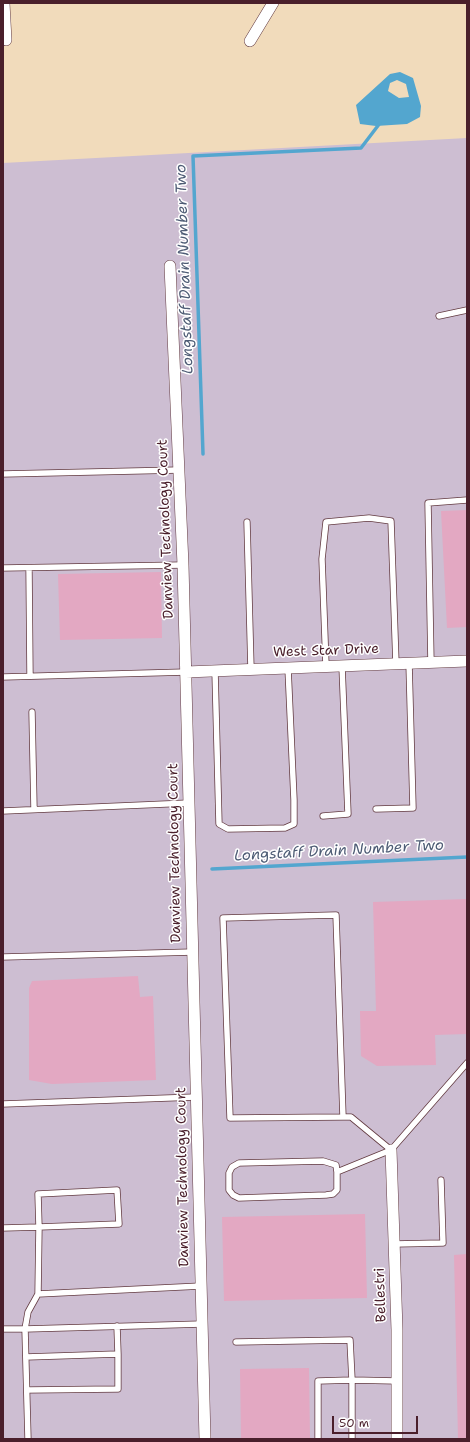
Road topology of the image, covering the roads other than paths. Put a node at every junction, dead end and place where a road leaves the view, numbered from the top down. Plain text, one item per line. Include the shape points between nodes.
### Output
1 (4, 3) edge
2 (273, 3) edge
3 (6, 40) dead end
4 (250, 41) dead end
5 (170, 266) dead end
6 (467, 310) edge
7 (439, 316) dead end
8 (179, 470) junction
9 (3, 474) edge
10 (467, 500) edge
11 (247, 522) dead end
12 (183, 564) junction
13 (3, 568) edge
14 (29, 568) junction
15 (467, 661) edge
16 (431, 662) junction
17 (409, 663) junction
18 (396, 664) junction
19 (326, 666) junction
20 (342, 666) junction
21 (288, 668) junction
22 (251, 669) junction
23 (215, 671) junction
24 (186, 672) junction
25 (30, 676) junction
26 (3, 677) edge
27 (32, 712) dead end
28 (189, 803) junction
29 (34, 809) junction
30 (376, 809) dead end
31 (3, 811) edge
32 (323, 816) dead end
33 (193, 952) junction
34 (3, 957) edge
35 (467, 1063) edge
36 (196, 1097) junction
37 (3, 1104) edge
38 (343, 1117) junction
39 (391, 1150) junction
40 (336, 1172) junction
41 (441, 1180) dead end
42 (39, 1227) junction
43 (3, 1228) edge
44 (394, 1244) junction
45 (201, 1286) junction
46 (38, 1294) junction
47 (202, 1324) junction
48 (117, 1326) junction
49 (3, 1329) edge
50 (25, 1329) junction
51 (236, 1342) dead end
52 (118, 1354) junction
53 (26, 1357) junction
54 (352, 1380) junction
55 (398, 1381) junction
56 (27, 1390) junction
57 (28, 1439) edge
58 (205, 1439) edge
59 (318, 1439) edge
60 (352, 1439) edge
61 (397, 1439) edge

1 - 3 street
2 - 4 street
5 - 8 street, Danview Technology Court
6 - 7 lane
8 - 9 lane
8 - 12 street, Danview Technology Court
10 - 16 lane via 428,502
11 - 22 lane
12 - 14 lane
12 - 24 street, Danview Technology Court
13 - 14 lane
14 - 25 lane
15 - 16 street, West Star Drive
16 - 17 street, West Star Drive
17 - 18 street, West Star Drive
17 - 30 lane via 413,808
18 - 19 lane via 391,521 369,518 326,522 322,559
18 - 20 street, West Star Drive
19 - 20 street, West Star Drive
19 - 21 street, West Star Drive
20 - 32 lane via 348,814
21 - 22 street, West Star Drive
21 - 23 lane via 294,824 285,828 228,829 219,824
22 - 23 street, West Star Drive
23 - 24 street, West Star Drive
24 - 25 lane
24 - 28 street, Danview Technology Court
25 - 26 lane
27 - 29 lane
28 - 29 lane
28 - 33 street, Danview Technology Court
29 - 31 lane
33 - 34 lane
33 - 36 street, Danview Technology Court
35 - 39 lane
36 - 37 lane
36 - 45 street, Danview Technology Court
38 - 38 lane via 230,1118 223,918 336,915
38 - 39 lane via 351,1117
39 - 40 lane
39 - 44 street, Bellestri
40 - 40 lane via 336,1165 323,1161 239,1163 232,1167 229,1173 229,1190 239,1198 326,1196 337,1190
41 - 44 lane via 442,1243
42 - 42 lane via 119,1224 117,1190 38,1194
42 - 43 lane
42 - 46 lane
44 - 55 street, Bellestri
45 - 46 lane
45 - 47 street, Danview Technology Court
46 - 50 lane via 28,1312
47 - 48 lane
47 - 58 street, Danview Technology Court
48 - 50 lane
48 - 52 lane
49 - 50 lane
50 - 53 lane
51 - 54 lane via 350,1340
52 - 53 lane
52 - 56 lane via 118,1389
53 - 56 lane
54 - 55 lane
54 - 59 lane via 318,1381
54 - 60 lane
55 - 61 street, Bellestri
56 - 57 lane

